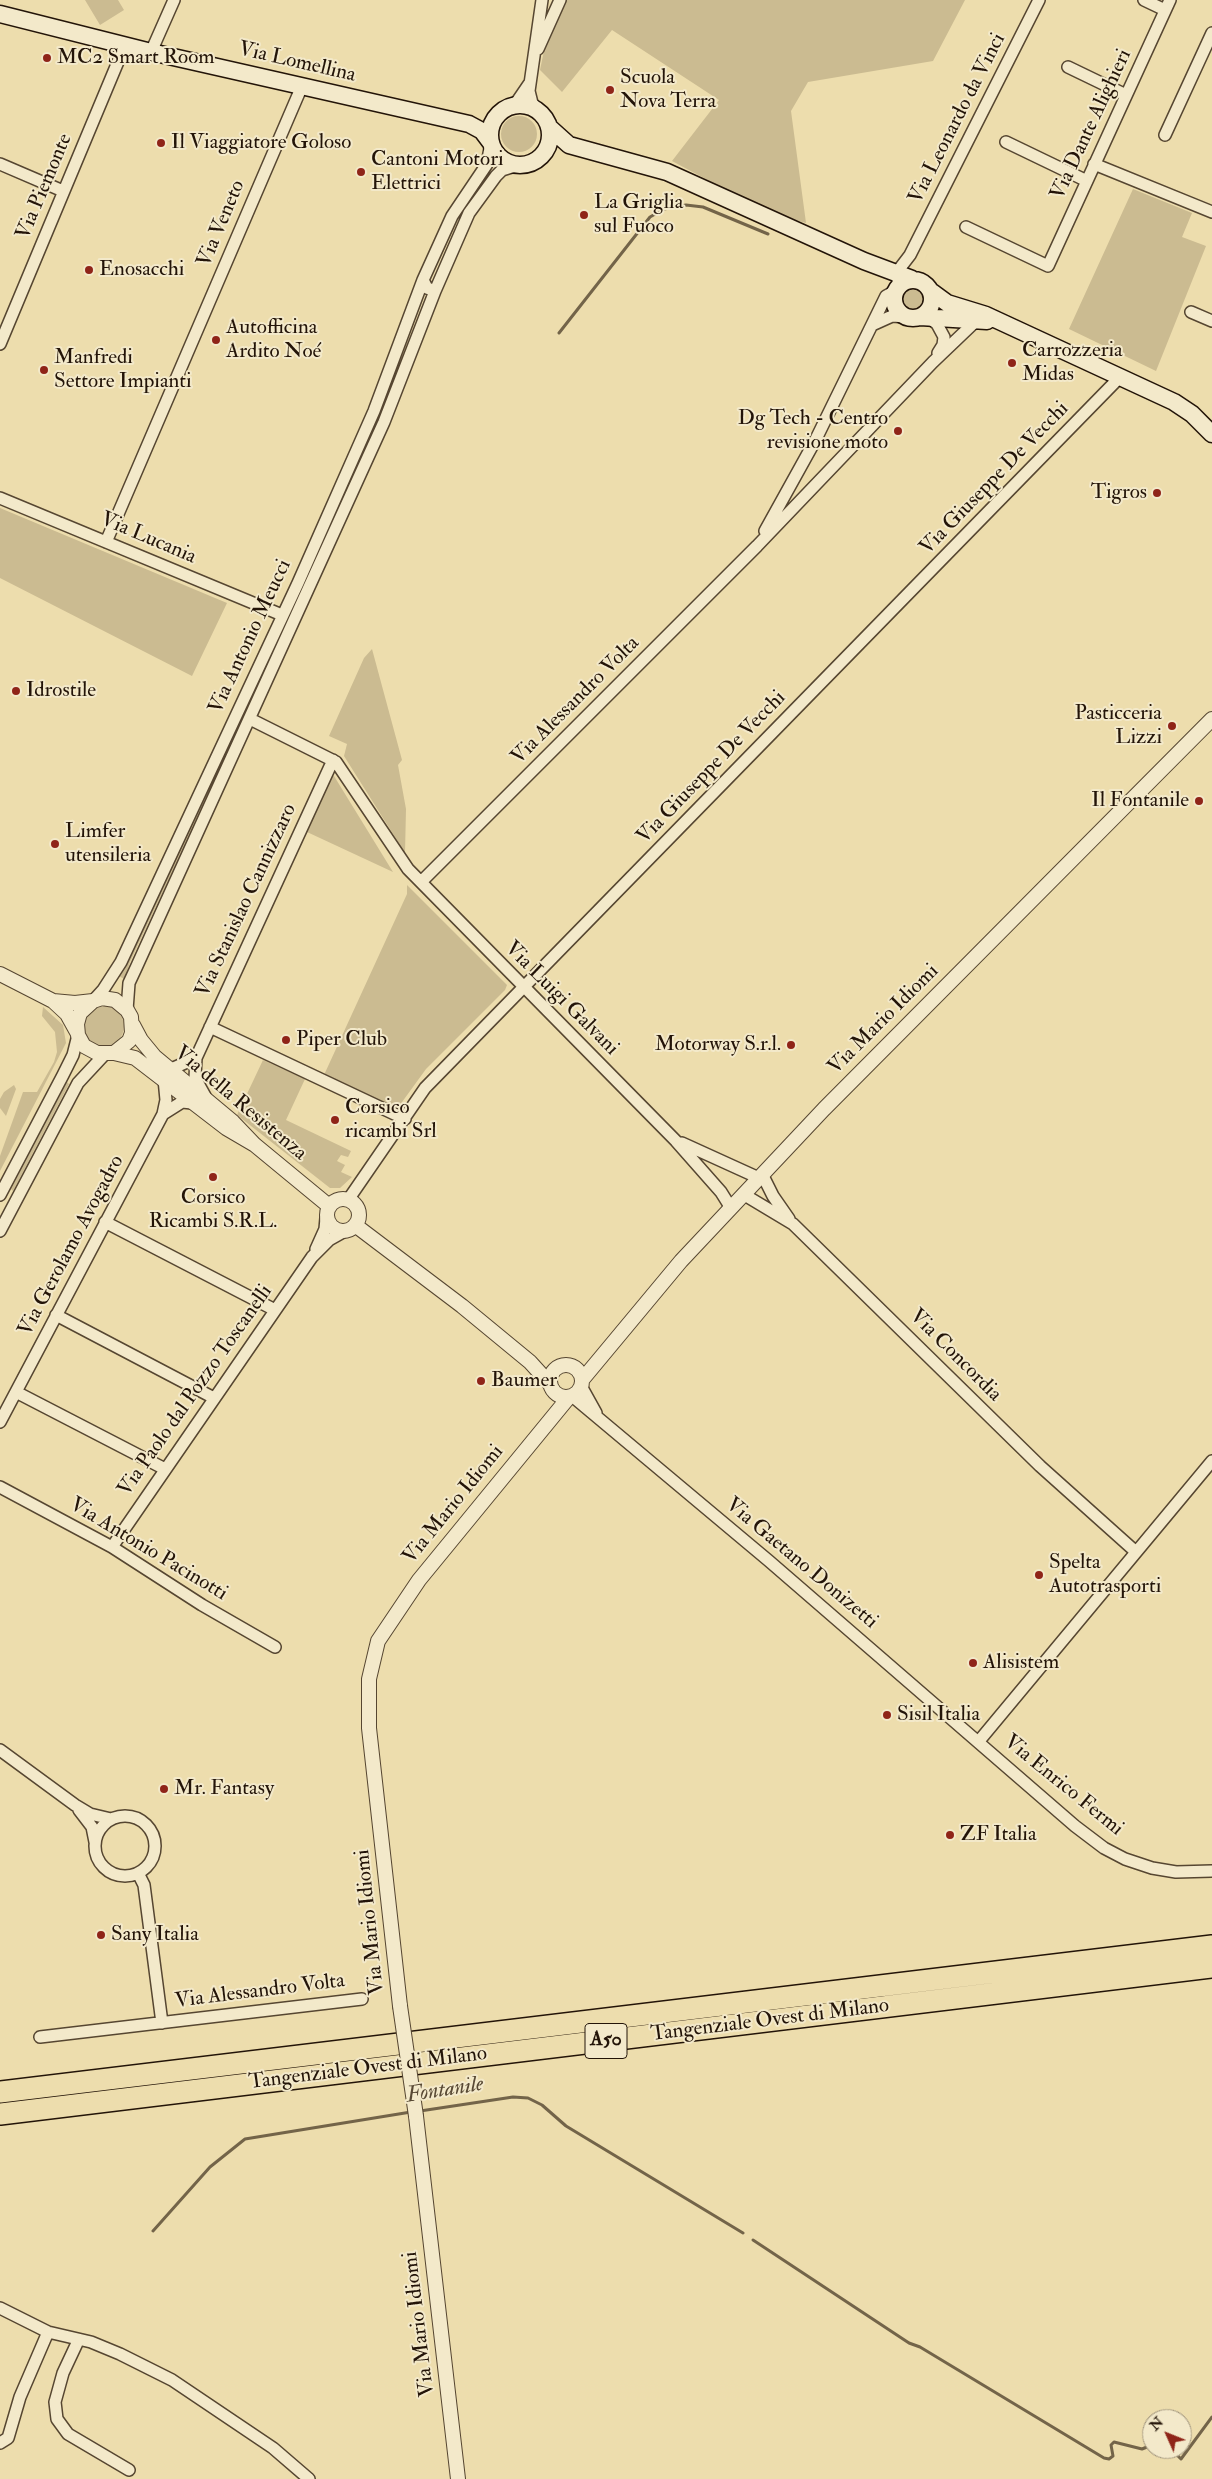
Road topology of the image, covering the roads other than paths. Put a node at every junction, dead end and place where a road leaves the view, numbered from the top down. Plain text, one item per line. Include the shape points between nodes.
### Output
1 (174, 0) edge
2 (542, 0) edge
3 (560, 0) edge
4 (1039, 0) edge
5 (1144, 0) edge
6 (1168, 5) edge
7 (0, 14) edge
8 (1212, 33) edge
9 (125, 45) junction
10 (151, 52) junction
11 (1207, 59) edge
12 (532, 62) junction
13 (1068, 67) dead end
14 (530, 83) junction
15 (302, 86) junction
16 (1126, 95) junction
17 (514, 106) junction
18 (540, 112) junction
19 (498, 114) junction
20 (469, 124) junction
21 (549, 127) junction
22 (1165, 135) dead end
23 (1006, 142) dead end
24 (491, 143) junction
25 (569, 145) junction
26 (542, 154) junction
27 (0, 164) edge
28 (1094, 164) junction
29 (518, 165) junction
30 (1087, 181) junction
31 (63, 191) junction
32 (1212, 212) edge
33 (966, 227) dead end
34 (910, 255) junction
35 (423, 280) junction
36 (902, 283) junction
37 (435, 291) junction
38 (932, 292) junction
39 (1191, 312) dead end
40 (918, 317) junction
41 (977, 320) junction
42 (1212, 321) edge
43 (1000, 322) junction
44 (872, 325) junction
45 (0, 344) edge
46 (933, 362) junction
47 (1120, 377) junction
48 (1212, 434) edge
49 (0, 498) edge
50 (106, 542) junction
51 (756, 546) junction
52 (282, 615) junction
53 (250, 719) junction
54 (1212, 719) edge
55 (333, 760) junction
56 (421, 882) junction
57 (0, 974) edge
58 (523, 988) junction
59 (53, 1001) junction
60 (93, 1001) junction
61 (127, 1010) junction
62 (133, 1025) junction
63 (210, 1027) junction
64 (78, 1034) junction
65 (109, 1053) junction
66 (196, 1058) junction
67 (167, 1074) junction
68 (192, 1103) junction
69 (210, 1103) junction
70 (162, 1114) junction
71 (405, 1119) junction
72 (676, 1140) junction
73 (255, 1145) junction
74 (761, 1176) junction
75 (743, 1194) junction
76 (0, 1195) edge
77 (348, 1200) junction
78 (731, 1208) junction
79 (328, 1212) junction
80 (105, 1222) junction
81 (793, 1224) junction
82 (350, 1228) junction
83 (0, 1230) edge
84 (312, 1257) junction
85 (275, 1310) junction
86 (56, 1316) junction
87 (530, 1362) junction
88 (558, 1367) junction
89 (576, 1385) junction
90 (552, 1387) junction
91 (16, 1392) junction
92 (214, 1398) junction
93 (551, 1418) junction
94 (0, 1422) edge
95 (1212, 1461) edge
96 (165, 1469) junction
97 (0, 1487) edge
98 (112, 1547) junction
99 (1136, 1552) junction
100 (275, 1647) dead end
101 (979, 1741) junction
102 (0, 1750) edge
103 (75, 1805) junction
104 (111, 1820) junction
105 (95, 1843) junction
106 (1212, 1871) edge
107 (138, 1874) junction
108 (1212, 1946) edge
109 (1212, 1967) edge
110 (362, 1999) dead end
111 (162, 2023) junction
112 (40, 2037) dead end
113 (0, 2092) edge
114 (0, 2114) edge
115 (0, 2308) edge
116 (48, 2332) junction
117 (78, 2340) junction
118 (0, 2443) edge
119 (129, 2470) dead end
120 (309, 2479) edge
121 (458, 2479) edge

1 - 10 street
2 - 12 street
3 - 12 street
4 - 34 street, Via Leonardo da Vinci
5 - 6 street
6 - 16 street, Via Dante Alighieri
7 - 9 main road, Via Lomellina
8 - 11 street
9 - 10 main road, Via Lomellina
9 - 31 street, Via Piemonte
10 - 15 main road, Via Lomellina
11 - 22 street
12 - 14 street
13 - 16 street
14 - 17 street
14 - 18 street via 530,98
15 - 20 main road, Via Lomellina
15 - 50 street, Via Veneto
16 - 28 street, Via Dante Alighieri
17 - 18 main road via 530,107
17 - 19 main road
18 - 21 main road
19 - 20 main road
19 - 24 main road via 491,126
20 - 24 main road, Via Lomellina
21 - 25 main road
21 - 26 main road via 548,143
23 - 30 street
24 - 29 main road via 502,160
24 - 35 street, Via Antonio Meucci via 487,164 452,216
25 - 26 main road
25 - 36 main road via 667,172 864,261
26 - 29 main road via 535,161
27 - 31 street
28 - 30 street, Via Dante Alighieri
28 - 32 street
29 - 37 street, Via Antonio Meucci via 502,170 469,213
30 - 33 street, Via Dante Alighieri via 1048,266
31 - 45 street, Via Piemonte
34 - 36 street, Via Leonardo da Vinci
34 - 36 street via 909,270
35 - 37 street via 427,288
35 - 52 street, Via Antonio Meucci via 374,411
36 - 38 main road via 927,285
36 - 40 main road via 894,304 901,314
36 - 44 street, Via Alessandro Volta via 886,296
37 - 53 street, Via Antonio Meucci via 384,422
38 - 40 main road via 930,310
38 - 43 main road via 947,303 986,314
39 - 42 street
40 - 41 main road
40 - 44 street via 892,316
40 - 46 street, Via Alessandro Volta via 937,324 944,337
41 - 43 main road
41 - 46 street, Via Alessandro Volta
43 - 47 main road
44 - 51 street, Via Alessandro Volta via 816,439
46 - 51 street, Via Alessandro Volta
47 - 48 main road via 1184,408
47 - 58 street, Via Giuseppe De Vecchi
49 - 50 street, Via Lucania
50 - 52 street, Via Lucania
51 - 56 street, Via Alessandro Volta
52 - 60 street, Via Antonio Meucci via 121,962
53 - 55 street
53 - 61 street, Via Antonio Meucci via 129,983
54 - 74 street, Via Mario Idiomi via 824,1108
55 - 56 street, Via Luigi Galvani via 408,869
55 - 63 street, Via Stanislao Cannizzaro
56 - 58 street, Via Luigi Galvani
57 - 59 street
58 - 71 street, Via Giuseppe De Vecchi via 425,1088
58 - 72 street, Via Luigi Galvani
59 - 60 street
59 - 64 street via 66,1014
60 - 61 street via 109,998
60 - 64 street via 80,1013
61 - 62 street
62 - 65 street via 129,1040
62 - 67 street, Via della Resistenza
63 - 66 street, Via Stanislao Cannizzaro
63 - 71 street
64 - 65 street via 90,1050
64 - 76 street via 73,1055
65 - 67 street via 135,1058
65 - 83 street via 78,1083
66 - 67 street
66 - 69 street, Via Stanislao Cannizzaro via 195,1078
67 - 68 street
67 - 69 street, Via della Resistenza
67 - 70 street, Via Gerolamo Avogadro
68 - 70 street via 182,1102
68 - 73 street
69 - 73 street, Via della Resistenza
70 - 80 street, Via Gerolamo Avogadro
71 - 77 street, Via Giuseppe De Vecchi
72 - 74 street, Via Luigi Galvani
72 - 78 street, Via Luigi Galvani
73 - 79 street, Via della Resistenza
74 - 75 street, Via Mario Idiomi
74 - 81 street
75 - 78 street, Via Mario Idiomi
75 - 81 street, Via Concordia
77 - 79 street via 340,1199
77 - 82 street via 357,1207 359,1214
78 - 89 street, Via Mario Idiomi via 681,1261
79 - 82 street via 332,1228
79 - 84 street, Via Paolo dal Pozzo Toscanelli via 325,1229
80 - 85 street
80 - 86 street, Via Gerolamo Avogadro
81 - 99 street, Via Concordia via 1040,1466
82 - 84 street, Via Paolo dal Pozzo Toscanelli via 329,1240
82 - 87 street via 462,1306
84 - 85 street, Via Paolo dal Pozzo Toscanelli
85 - 92 street, Via Paolo dal Pozzo Toscanelli
86 - 91 street, Via Gerolamo Avogadro
86 - 92 street
87 - 88 street
87 - 90 street
88 - 89 street via 567,1365
88 - 90 street via 551,1374
89 - 90 street via 560,1396
89 - 93 street, Via Mario Idiomi
89 - 101 street, Via Gaetano Donizetti via 598,1416
90 - 93 street
91 - 94 street, Via Gerolamo Avogadro
91 - 96 street
92 - 96 street, Via Paolo dal Pozzo Toscanelli
93 - 121 street, Via Mario Idiomi, bridge via 419,1580 378,1641 369,1678 369,1728
95 - 99 street
96 - 98 street, Via Paolo dal Pozzo Toscanelli
97 - 98 street, Via Antonio Pacinotti
98 - 100 street, Via Antonio Pacinotti
99 - 101 street
101 - 106 street, Via Enrico Fermi via 1104,1848 1152,1868 1176,1872
102 - 103 street
103 - 104 street via 90,1814
103 - 105 street via 92,1827
104 - 105 street via 100,1829
104 - 107 street via 133,1817 150,1829 155,1851 149,1865
105 - 107 street via 98,1861 112,1874
107 - 111 street, Via Alessandro Volta via 144,1885
108 - 113 highway, Tangenziale Ovest di Milano / A50
109 - 114 highway, Tangenziale Ovest di Milano / A50
110 - 111 street, Via Alessandro Volta
111 - 112 street, Via Alessandro Volta
115 - 116 street
116 - 117 street
116 - 118 street via 20,2397 8,2438
117 - 119 street via 63,2373 55,2402 56,2420 68,2434
117 - 120 street via 120,2354 172,2380 273,2448

